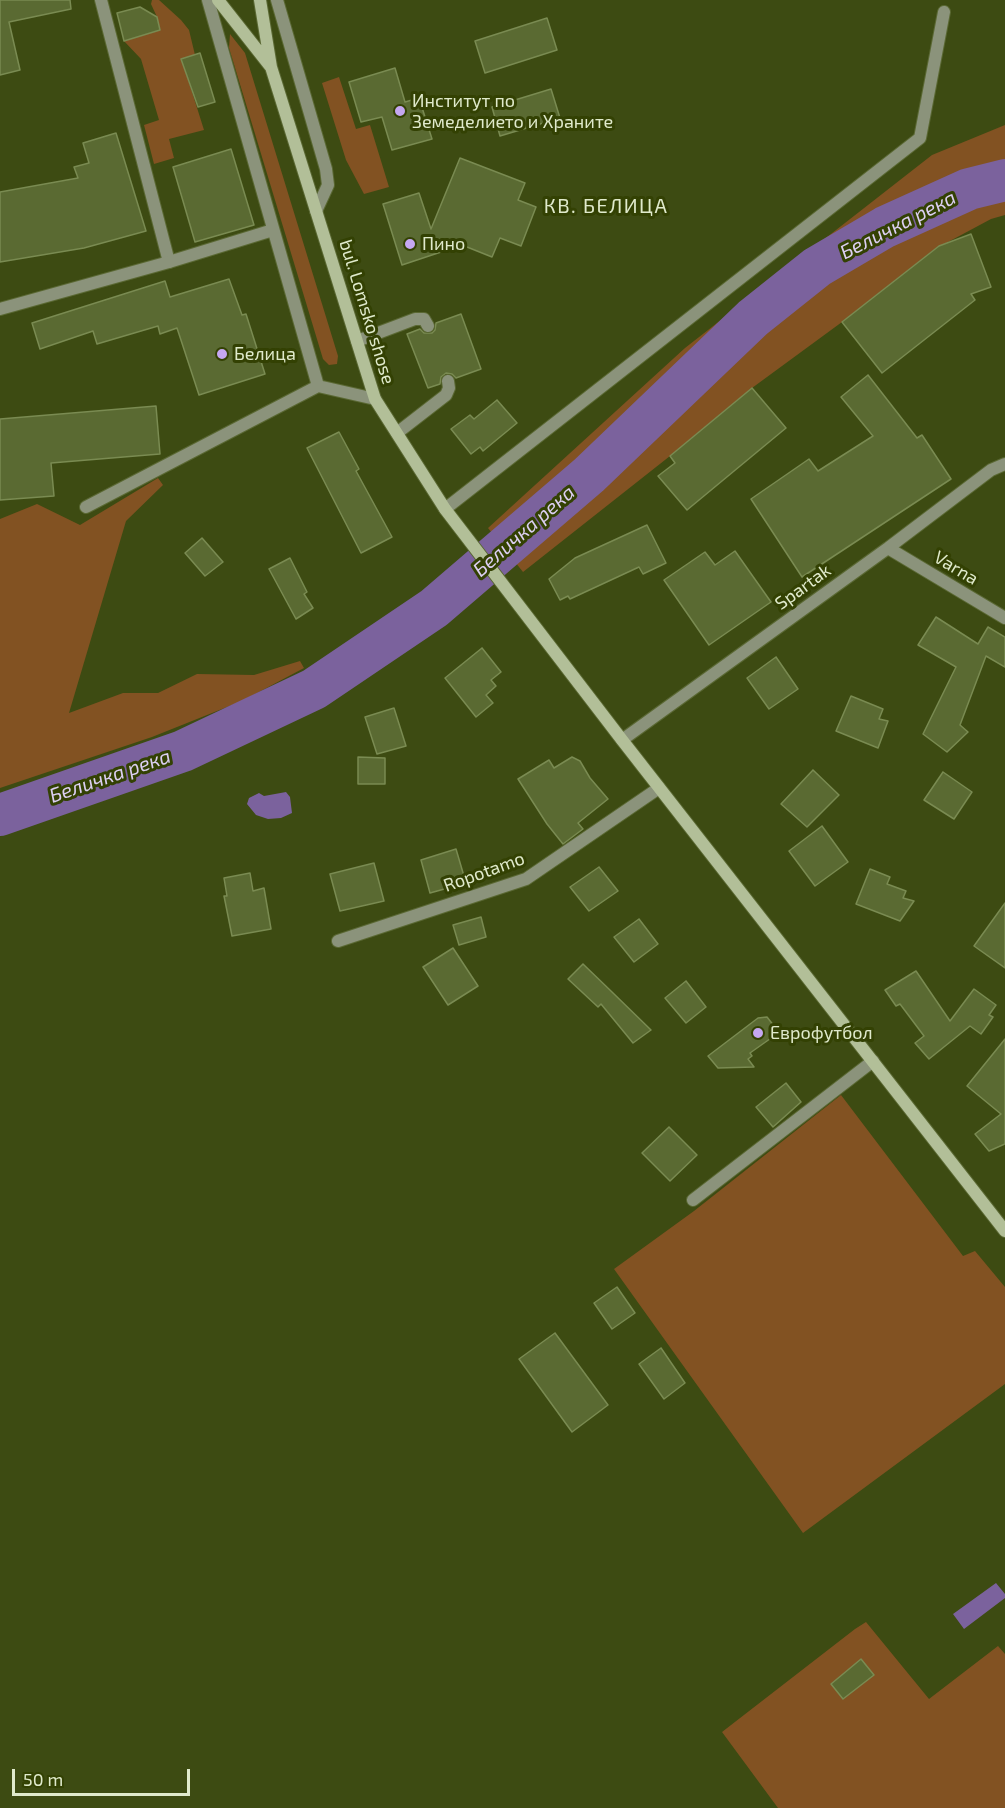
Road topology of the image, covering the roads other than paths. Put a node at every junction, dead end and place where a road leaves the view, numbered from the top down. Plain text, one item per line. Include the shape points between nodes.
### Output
1 (102, 0) edge
2 (208, 0) edge
3 (218, 0) edge
4 (260, 0) edge
5 (278, 0) edge
6 (944, 12) dead end
7 (271, 67) junction
8 (316, 211) junction
9 (273, 231) junction
10 (169, 262) junction
11 (0, 309) edge
12 (428, 326) dead end
13 (357, 341) junction
14 (448, 381) dead end
15 (318, 386) junction
16 (375, 399) junction
17 (397, 434) junction
18 (1005, 464) edge
19 (86, 507) dead end
20 (445, 509) junction
21 (888, 548) junction
22 (1005, 618) edge
23 (622, 740) junction
24 (659, 788) junction
25 (338, 941) dead end
26 (873, 1060) junction
27 (693, 1200) dead end
28 (1005, 1231) edge

1 - 10 street
2 - 9 street
3 - 7 main road, bul. Lomsko shose
4 - 7 main road, bul. Lomsko shose
5 - 8 street via 326,169 328,185
6 - 20 street via 920,138
7 - 8 main road, bul. Lomsko shose
8 - 13 main road, bul. Lomsko shose
9 - 10 street
9 - 15 street
10 - 11 street
12 - 13 street via 424,319 415,319
13 - 16 main road, bul. Lomsko shose
14 - 17 street via 446,395
15 - 16 street
15 - 19 street
16 - 17 main road, bul. Lomsko shose
17 - 20 main road, bul. Lomsko shose
18 - 21 street, Spartak via 991,470
20 - 23 main road, bul. Lomsko shose
21 - 22 street, Varna
21 - 23 street, Spartak
23 - 24 main road, bul. Lomsko shose
24 - 25 street, Ropotamo via 526,879
24 - 26 main road, bul. Lomsko shose
26 - 27 street
26 - 28 main road, bul. Lomsko shose

